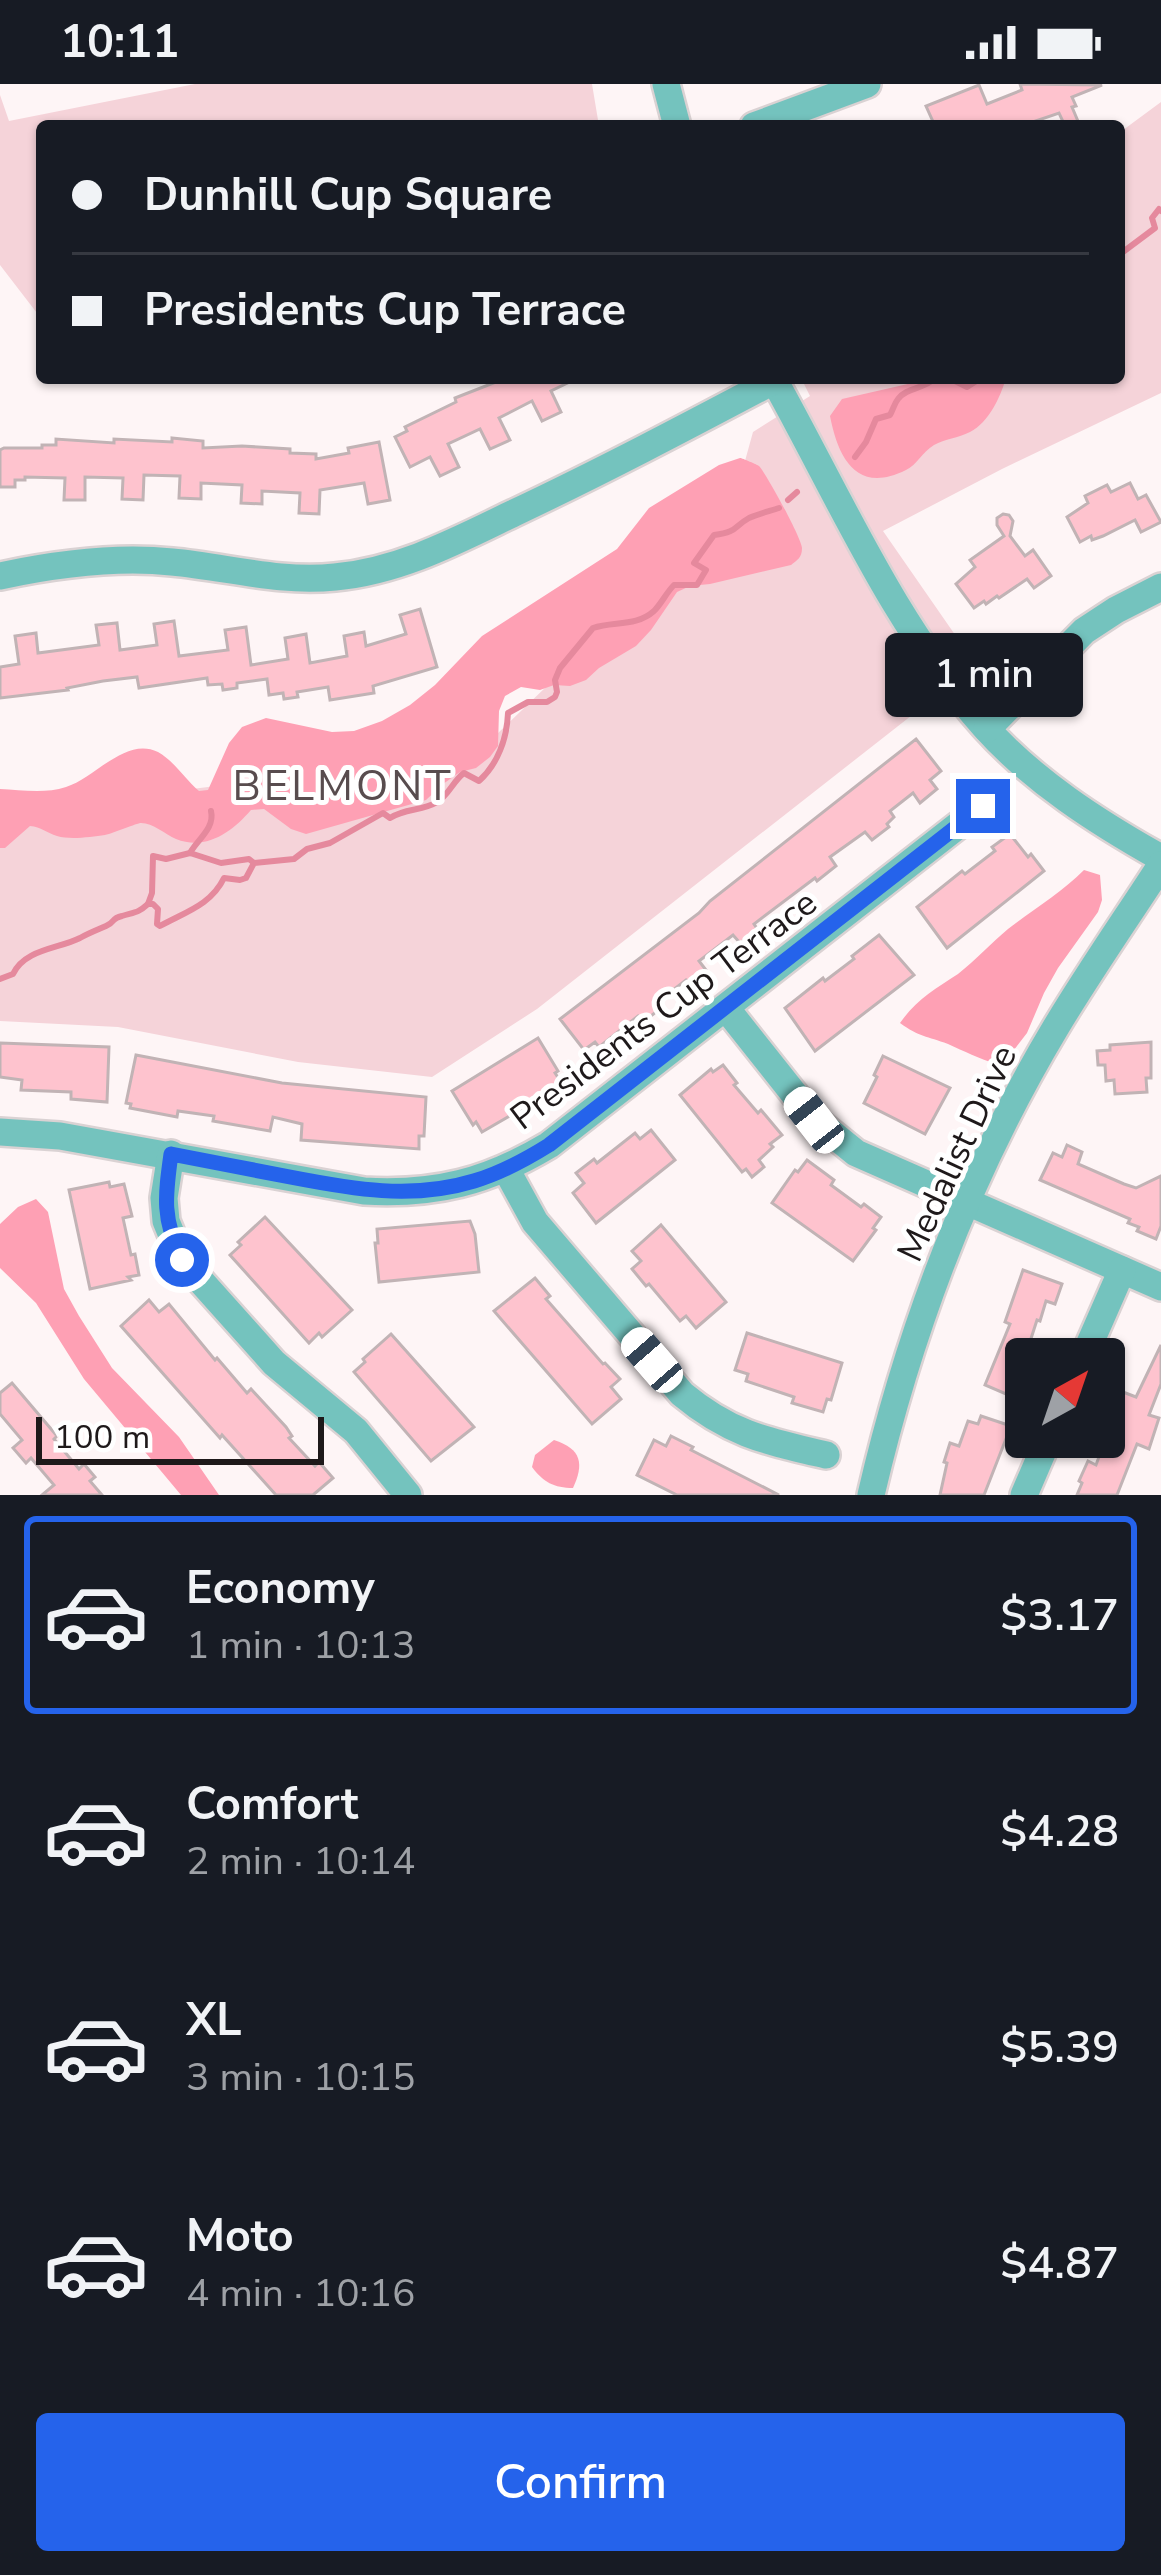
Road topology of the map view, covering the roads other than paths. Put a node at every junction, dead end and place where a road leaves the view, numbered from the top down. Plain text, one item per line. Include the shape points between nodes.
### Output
1 (666, 84) edge
2 (867, 84) edge
3 (675, 120) edge
4 (770, 120) edge
5 (765, 384) edge
6 (777, 384) edge
7 (0, 576) edge
8 (1161, 587) edge
9 (987, 729) junction
10 (983, 806) dead end
11 (1161, 861) edge
12 (726, 1008) junction
13 (0, 1132) edge
14 (171, 1154) junction
15 (506, 1169) junction
16 (967, 1202) junction
17 (1122, 1270) junction
18 (1161, 1287) edge
19 (1092, 1338) edge
20 (826, 1455) dead end
21 (1040, 1458) edge
22 (408, 1495) edge
23 (871, 1495) edge
24 (1024, 1495) edge

1 - 3 street
2 - 4 street
5 - 7 street via 462,538 366,574 296,579 119,561
6 - 9 street via 907,622
8 - 9 street via 1084,631
9 - 11 street via 1067,800
10 - 12 street, Presidents Cup Terrace
11 - 16 street, Medalist Drive via 1056,1027
12 - 15 street, Presidents Cup Terrace via 549,1145
12 - 16 street via 834,1138
13 - 14 street, Presidents Cup Terrace
14 - 15 street, Presidents Cup Terrace via 400,1193
14 - 22 street via 166,1221 182,1260 274,1364 356,1431
15 - 20 street via 536,1222 682,1394 734,1430
16 - 17 street
16 - 23 street, Medalist Drive via 907,1361
17 - 18 street
17 - 19 street
21 - 24 street

